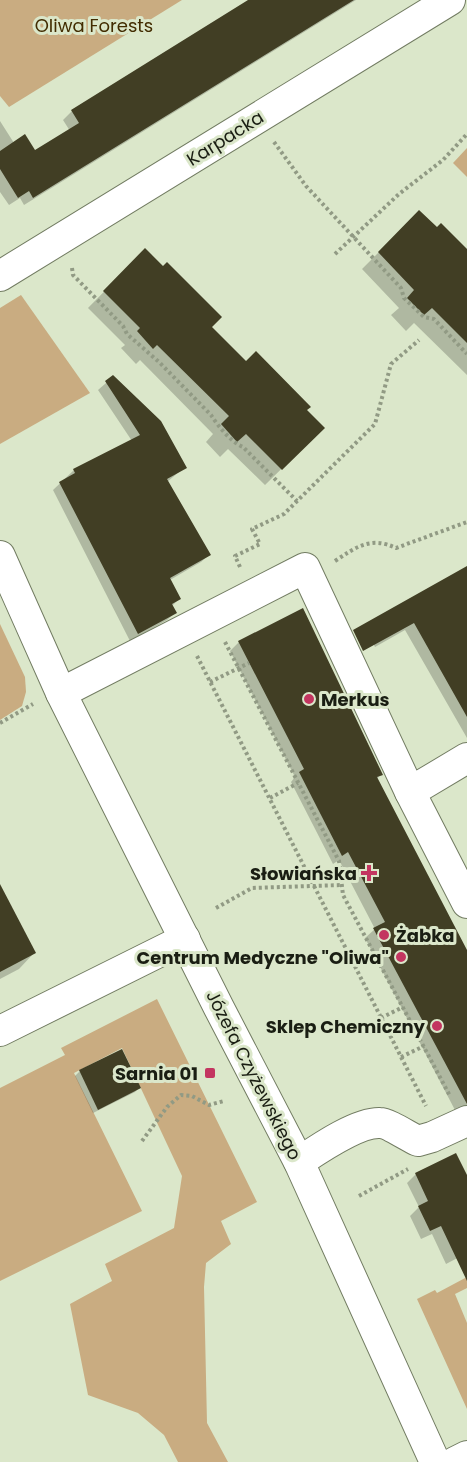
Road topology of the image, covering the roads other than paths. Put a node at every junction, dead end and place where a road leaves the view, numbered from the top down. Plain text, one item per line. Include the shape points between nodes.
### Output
1 (450, 0) edge
2 (0, 276) edge
3 (0, 556) edge
4 (61, 693) junction
5 (467, 758) edge
6 (410, 792) junction
7 (467, 903) edge
8 (185, 939) junction
9 (0, 1031) edge
10 (465, 1122) edge
11 (298, 1162) junction
12 (467, 1456) edge
13 (435, 1462) edge
14 (454, 1462) edge

1 - 2 street, Karpacka
3 - 4 street, Józefa Czyżewskiego
4 - 6 street via 305,568
4 - 8 street, Józefa Czyżewskiego
5 - 6 street
6 - 7 street
8 - 9 street
8 - 11 street, Józefa Czyżewskiego
10 - 11 street via 418,1141 381,1123 363,1126
11 - 13 street, Józefa Czyżewskiego
12 - 14 street

